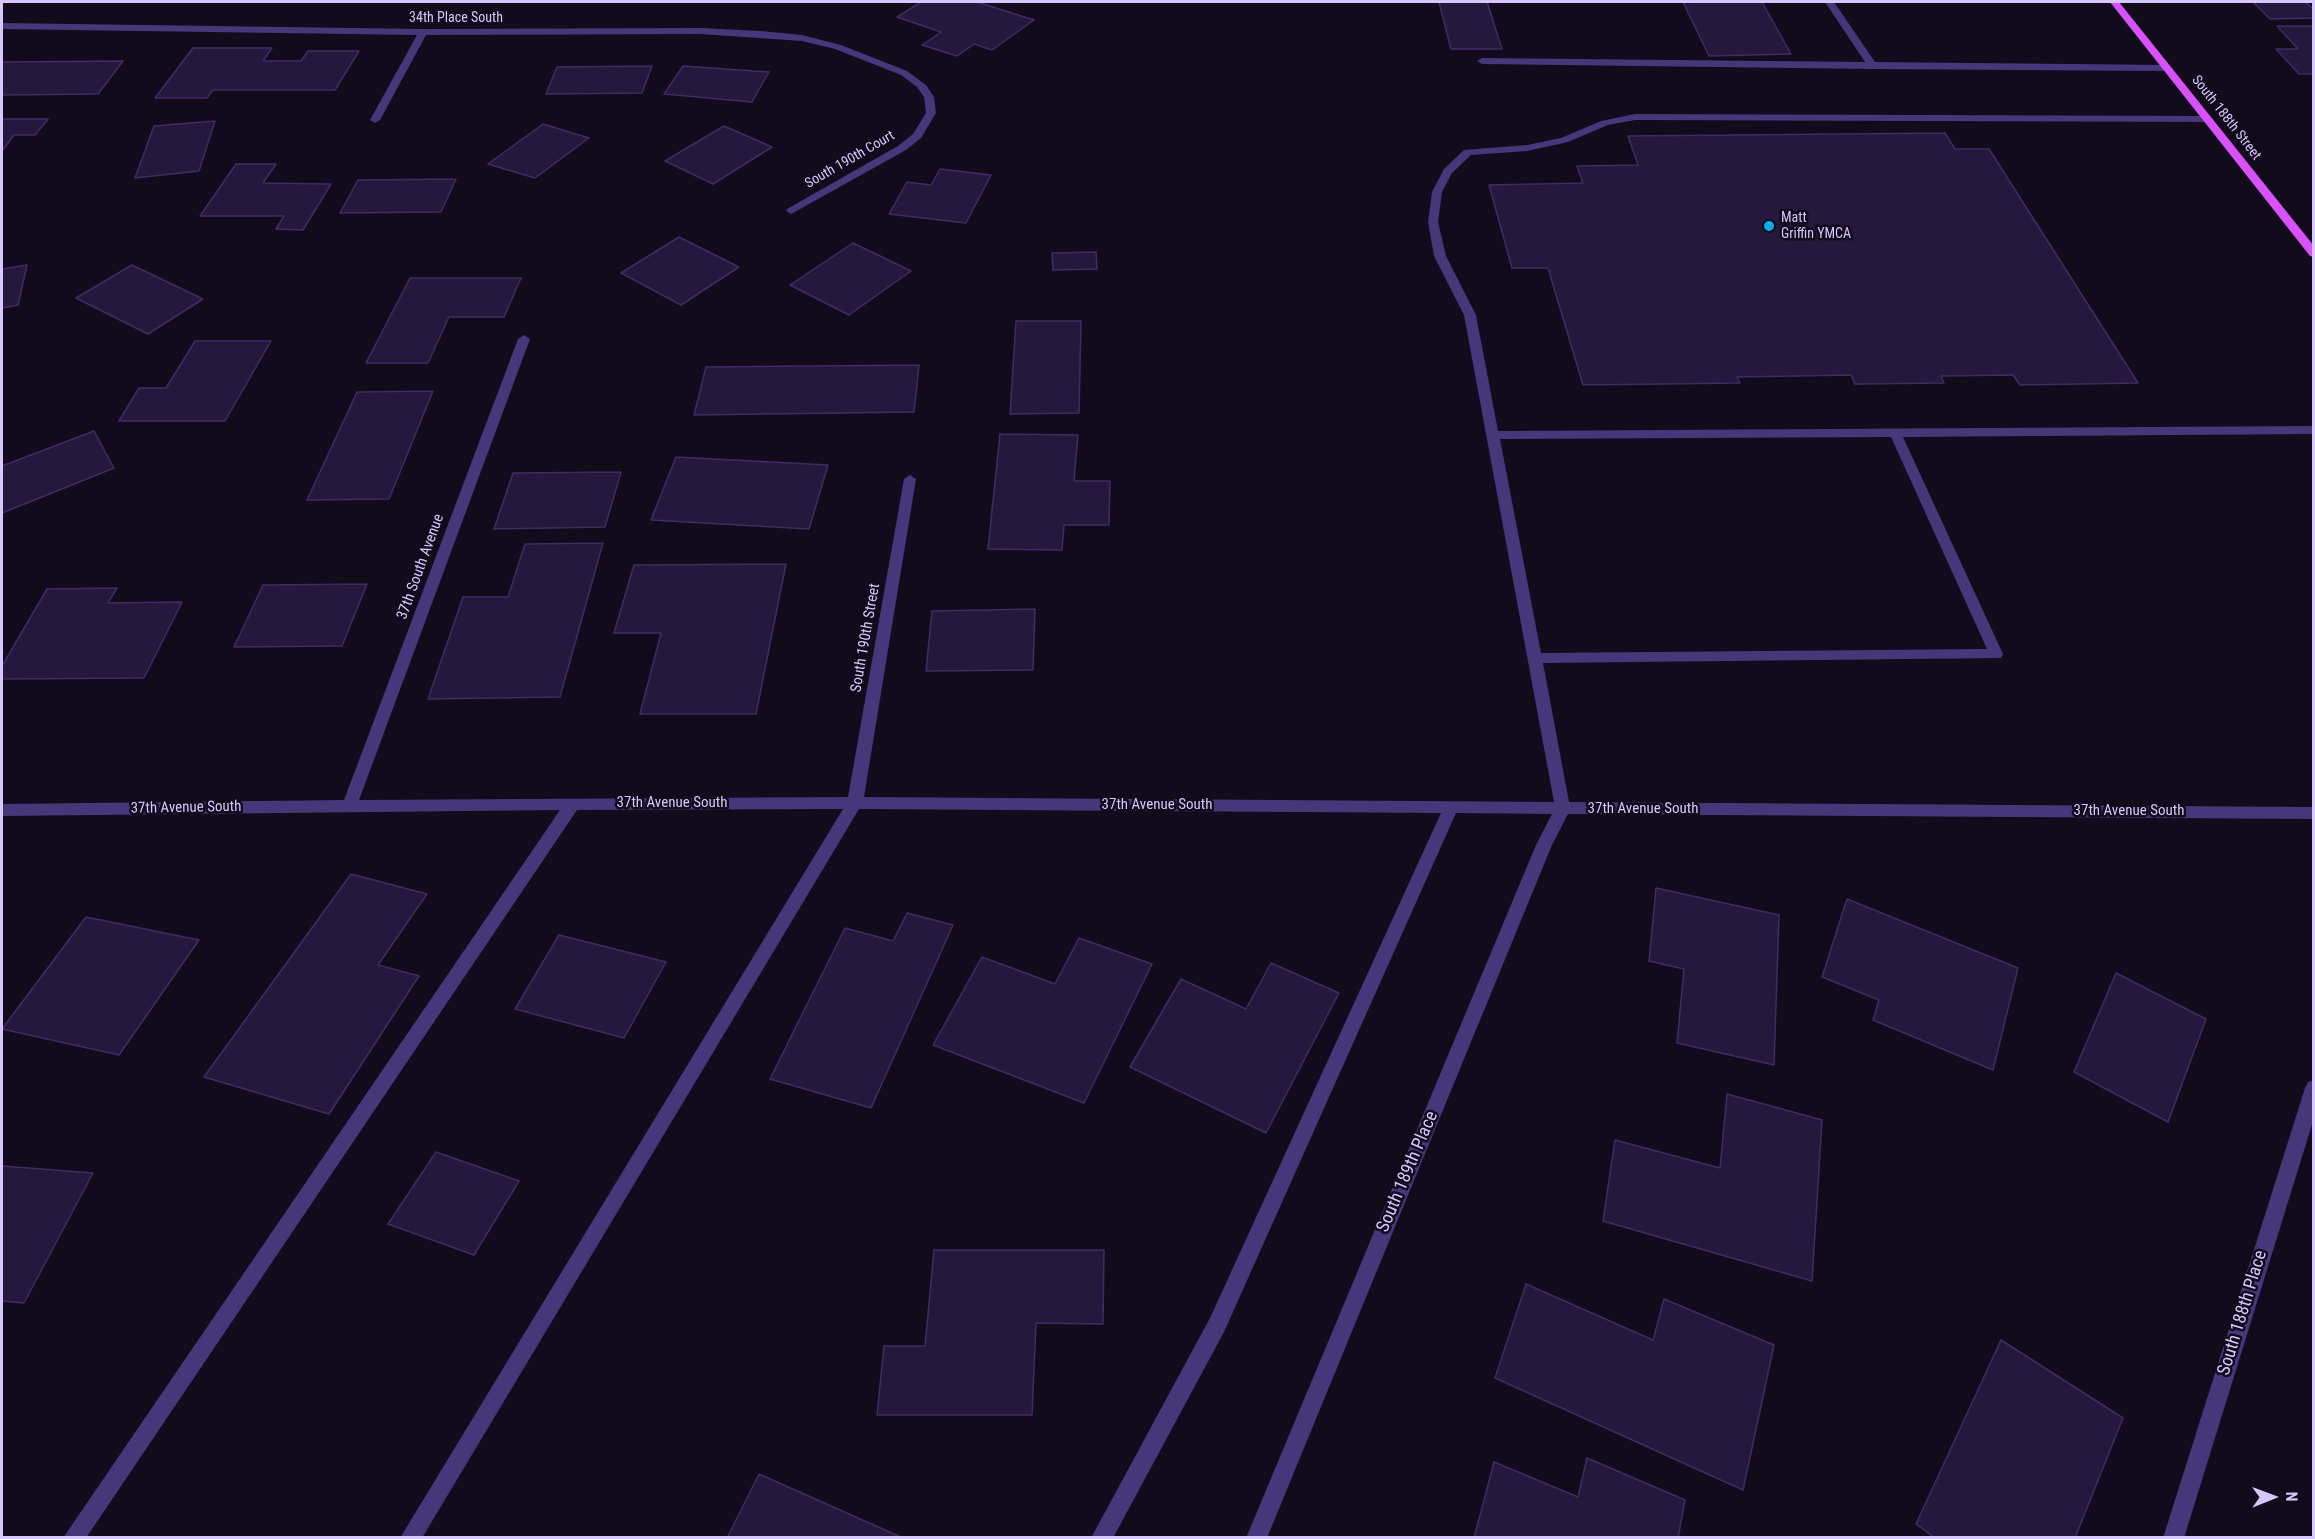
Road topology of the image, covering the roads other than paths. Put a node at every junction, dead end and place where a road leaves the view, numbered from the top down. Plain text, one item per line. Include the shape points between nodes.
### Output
1 (1830, 2) edge
2 (2115, 2) edge
3 (2, 26) edge
4 (423, 32) junction
5 (1482, 61) dead end
6 (1873, 66) junction
7 (2168, 68) junction
8 (904, 73) joint
9 (2208, 119) junction
10 (375, 120) dead end
11 (791, 211) dead end
12 (2313, 254) edge
13 (524, 339) dead end
14 (2313, 430) edge
15 (1895, 432) junction
16 (1492, 435) junction
17 (910, 479) dead end
18 (1534, 658) junction
19 (855, 803) junction
20 (573, 804) junction
21 (1452, 806) junction
22 (349, 807) junction
23 (1563, 808) junction
24 (3, 811) edge
25 (2313, 813) edge
26 (2313, 1088) edge
27 (73, 1538) edge
28 (410, 1538) edge
29 (1101, 1538) edge
30 (1256, 1538) edge
31 (2173, 1538) edge

1 - 6 street
2 - 7 main road, South 188th Street
3 - 4 street, 34th Place South
4 - 8 street, 34th Place South via 761,34 838,47
4 - 10 street
5 - 6 street
6 - 7 street
7 - 9 main road, South 188th Street
8 - 11 street, South 190th Court via 929,97 931,113 917,136
9 - 12 main road, South 188th Street
9 - 16 street via 1635,117 1527,148 1468,152 1448,171 1437,192 1432,222 1440,256 1470,315
13 - 22 street, 37th South Avenue
14 - 15 street
15 - 16 street
15 - 18 street via 1996,654
16 - 18 street
17 - 19 street, South 190th Street
18 - 23 street
19 - 20 street, 37th Avenue South
19 - 21 street, 37th Avenue South
19 - 28 street
20 - 22 street, 37th Avenue South
20 - 27 street
21 - 23 street, 37th Avenue South
21 - 29 street via 1217,1325
22 - 24 street, 37th Avenue South
23 - 25 street, 37th Avenue South
23 - 30 street, South 189th Place via 1544,844
26 - 31 street, South 188th Place

